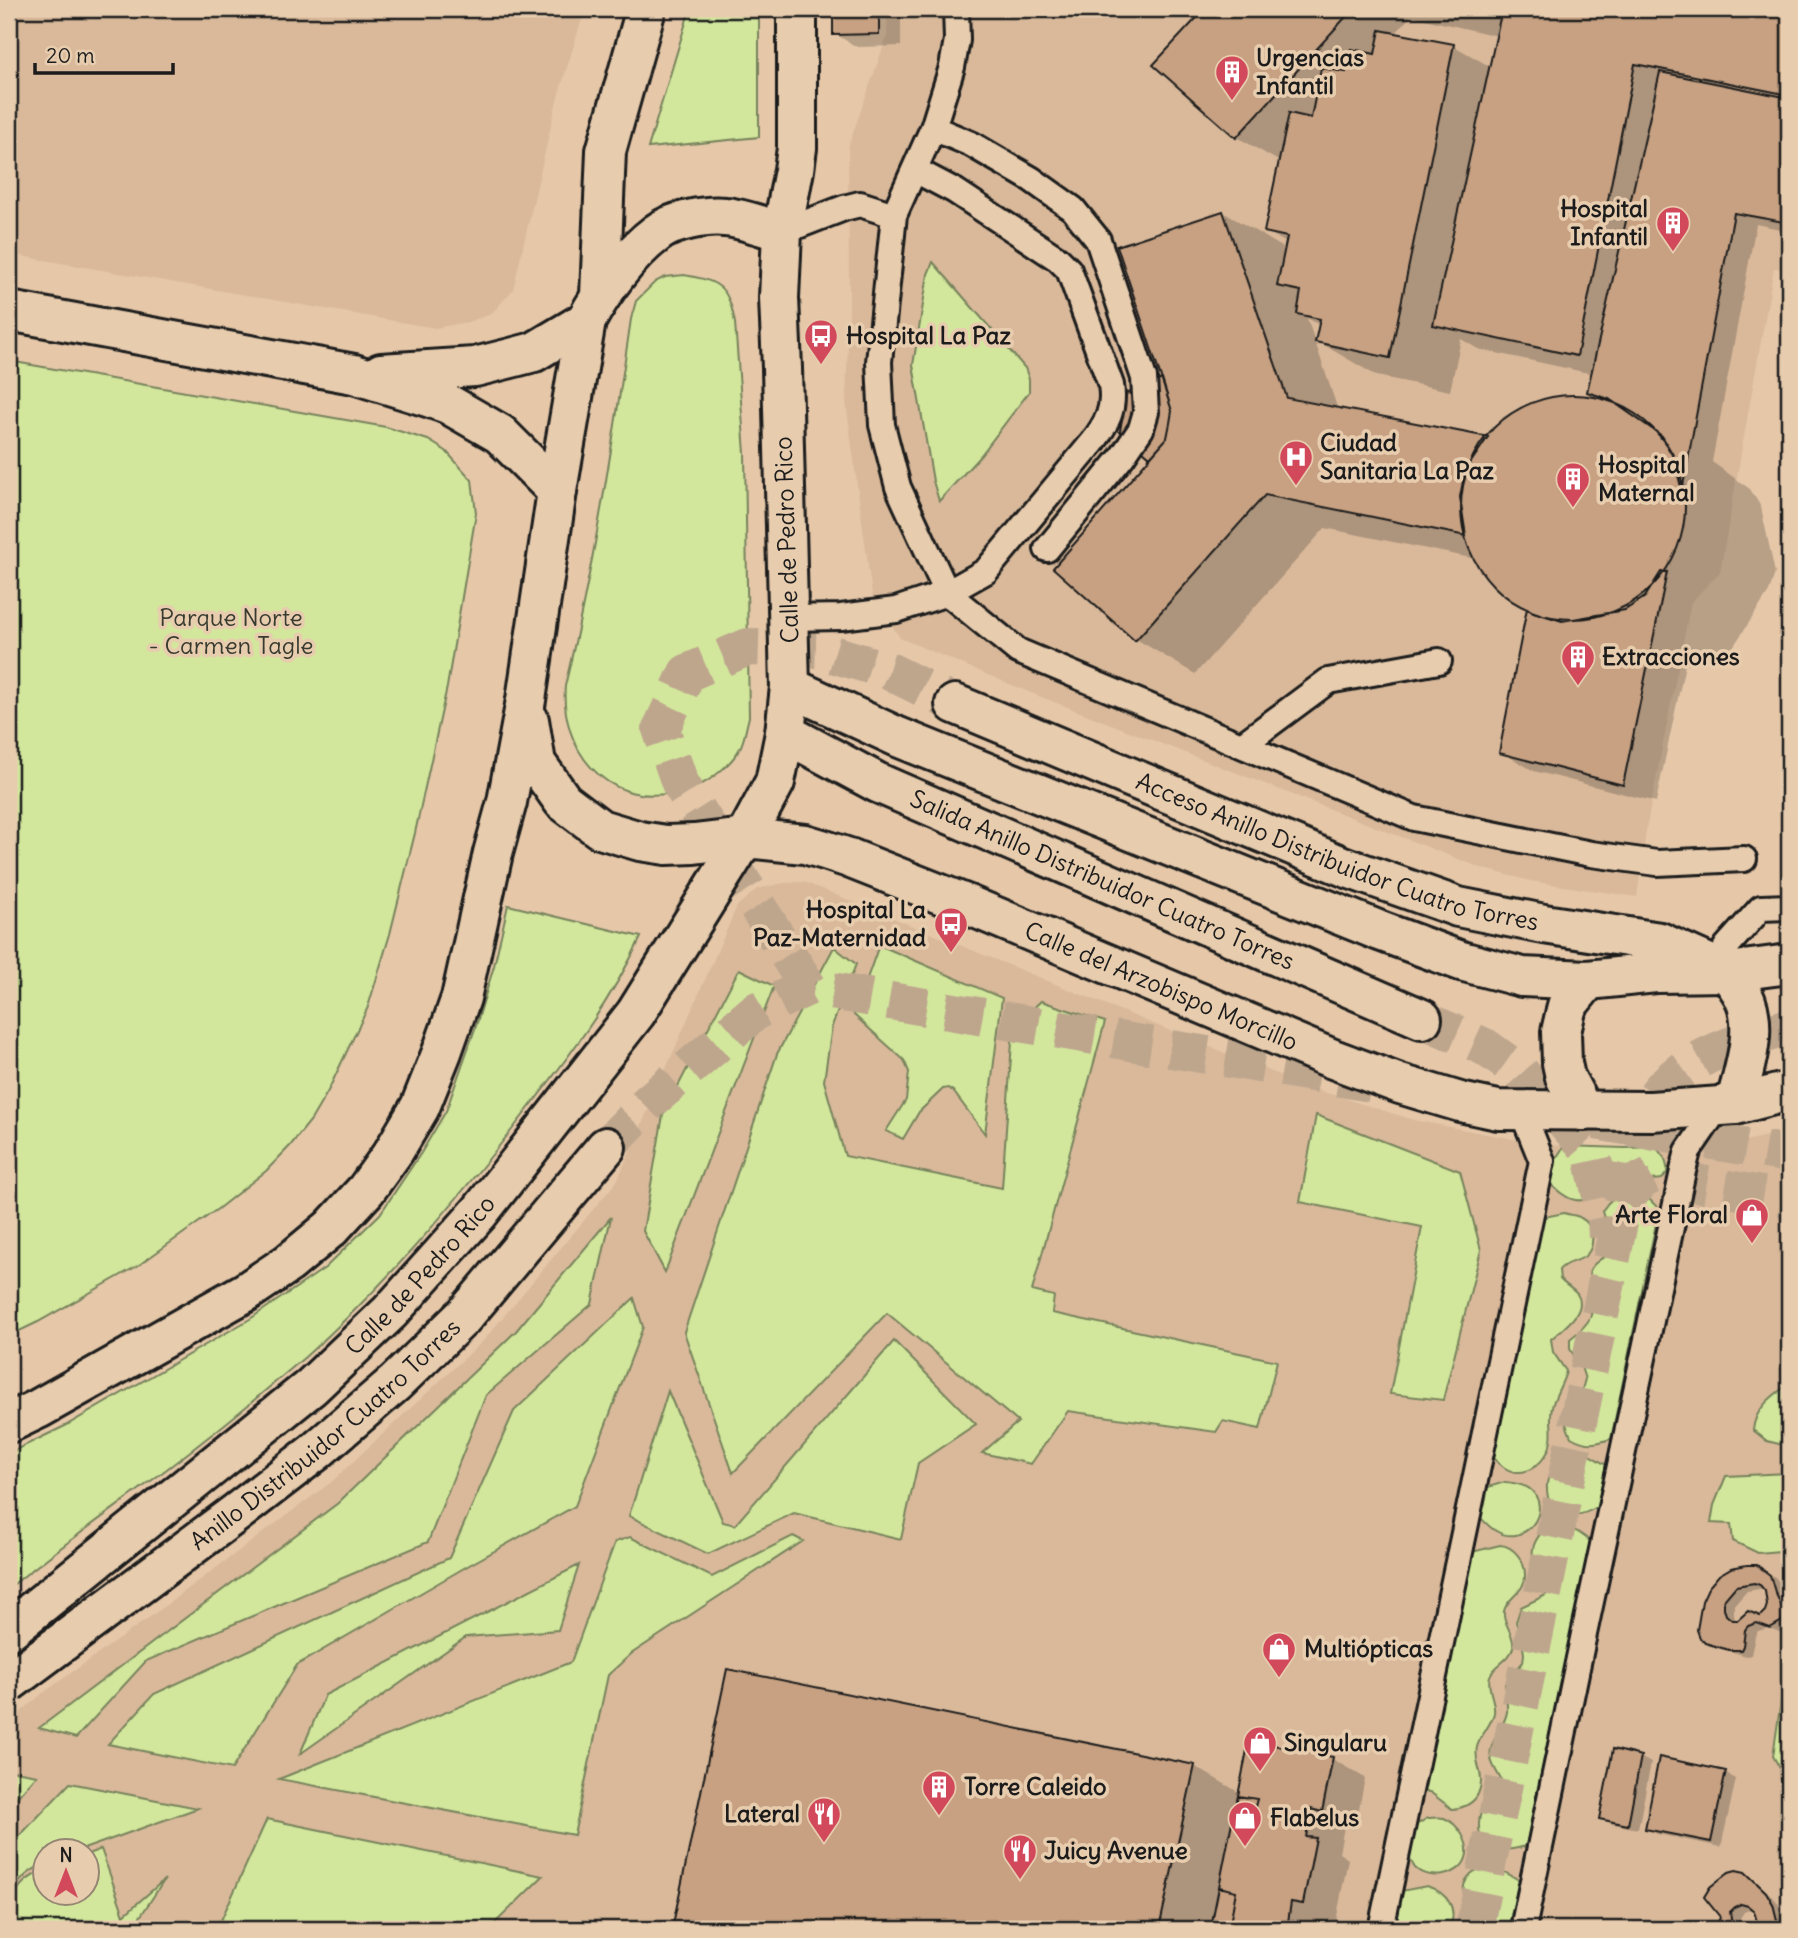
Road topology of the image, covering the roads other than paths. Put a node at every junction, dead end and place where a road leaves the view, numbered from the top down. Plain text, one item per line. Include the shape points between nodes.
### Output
1 (646, 9) edge
2 (797, 9) edge
3 (956, 9) edge
4 (933, 128) junction
5 (915, 170) junction
6 (894, 215) junction
7 (782, 232) junction
8 (593, 309) junction
9 (9, 311) edge
10 (354, 374) junction
11 (557, 491) junction
12 (1047, 550) dead end
13 (947, 593) junction
14 (789, 618) junction
15 (1439, 661) dead end
16 (790, 687) junction
17 (526, 701) junction
18 (955, 704) tunnel mouth
19 (785, 733) junction
20 (1242, 745) junction
21 (745, 838) junction
22 (1744, 859) dead end
23 (1789, 907) edge
24 (1789, 964) edge
25 (1728, 972) junction
26 (1588, 980) junction
27 (1422, 1019) tunnel mouth
28 (1789, 1091) edge
29 (1726, 1106) junction
30 (1521, 1109) junction
31 (1583, 1111) junction
32 (606, 1147) tunnel mouth
33 (9, 1423) edge
34 (9, 1630) edge
35 (9, 1682) edge
36 (1381, 1929) edge
37 (1523, 1929) edge

1 - 8 street via 606,151
2 - 7 street, Calle de Pedro Rico via 797,148
3 - 4 lane via 953,67
4 - 5 lane
4 - 12 lane via 971,144 1073,209 1098,240 1144,378 1146,412 1141,429
5 - 6 lane
5 - 13 lane via 955,191 1069,270 1114,399 1106,424 1093,442 986,571
6 - 7 lane via 860,204
6 - 13 lane via 879,362 882,425 898,486
7 - 8 street via 725,217 690,219 659,231 628,262
7 - 14 street, Calle de Pedro Rico via 779,298
8 - 10 street via 534,352 475,367
8 - 11 street
9 - 10 street
10 - 11 street via 448,404 500,434
11 - 17 street
13 - 14 lane via 896,610
13 - 20 lane via 1018,651
14 - 16 street, Calle de Pedro Rico
15 - 20 lane via 1328,681
16 - 19 street, Calle de Pedro Rico
16 - 26 street via 898,737 1449,957 1522,976
17 - 21 street via 536,763 563,801 600,828 666,845
17 - 33 street via 461,998 420,1107 394,1151 331,1228 289,1263 246,1292
18 - 25 street, Acceso Anillo Distribuidor Cuatro Torres via 1345,867 1458,907 1660,942
19 - 21 street, Calle de Pedro Rico via 775,782
19 - 27 street, Salida Anillo Distribuidor Cuatro Torres via 878,783
20 - 22 lane via 1414,818 1657,863
21 - 30 street, Calle del Arzobispo Morcillo via 806,844 849,858 1400,1084 1498,1110
21 - 34 street, Calle de Pedro Rico via 636,1013 479,1213 390,1312 311,1387
23 - 25 lane via 1761,908 1726,947
24 - 25 street
25 - 26 street
25 - 29 street via 1745,997 1750,1017 1749,1053
26 - 31 street via 1567,1006 1561,1032 1565,1077
28 - 29 street, Calle del Arzobispo Morcillo
29 - 31 street, Calle del Arzobispo Morcillo
29 - 37 lane via 1688,1151 1680,1181
30 - 31 street, Calle del Arzobispo Morcillo
30 - 36 lane via 1542,1161
32 - 35 street, Anillo Distribuidor Cuatro Torres via 464,1316 395,1383 315,1452

